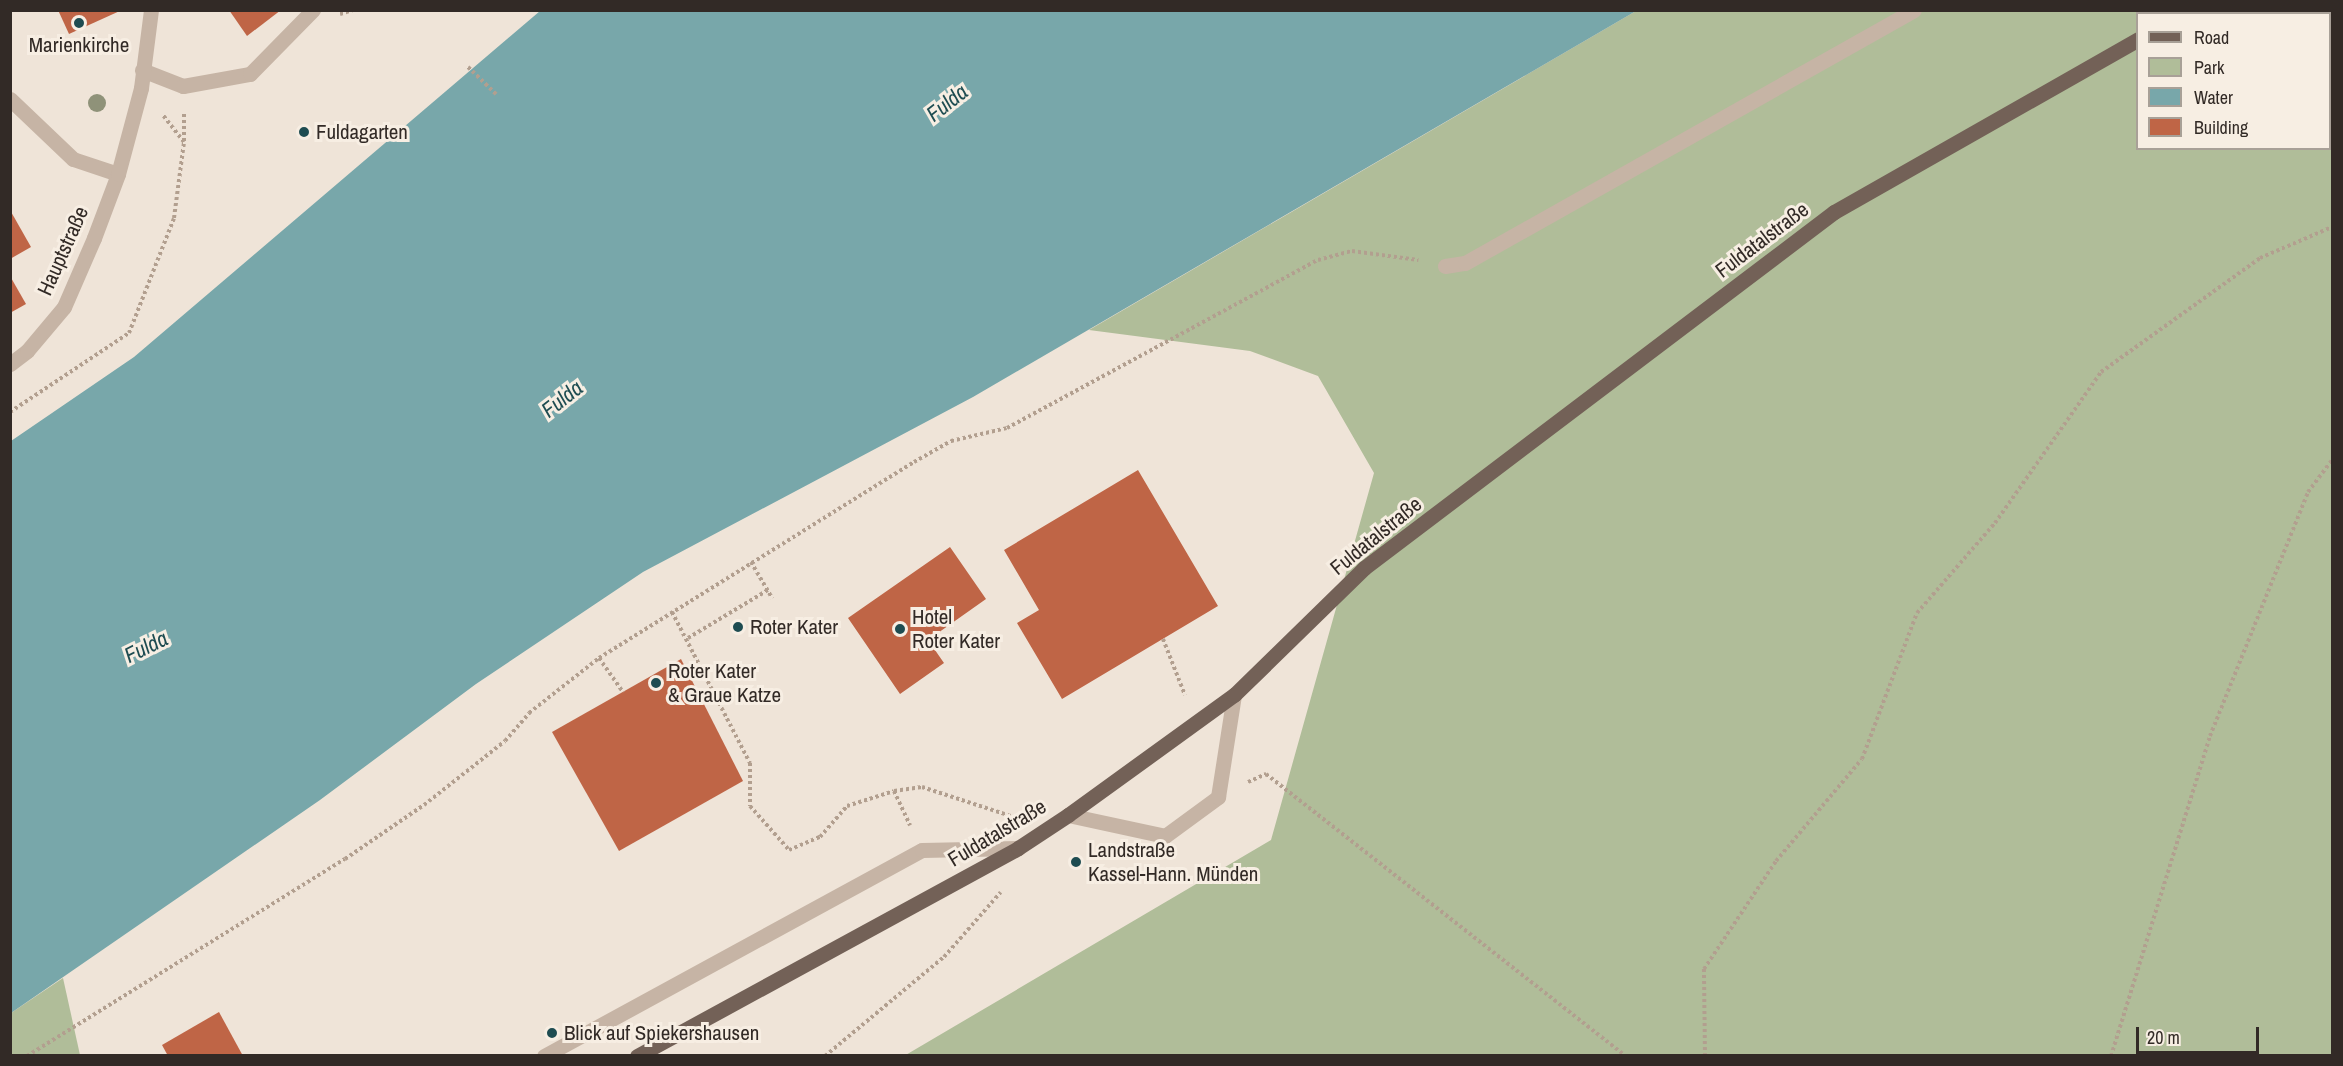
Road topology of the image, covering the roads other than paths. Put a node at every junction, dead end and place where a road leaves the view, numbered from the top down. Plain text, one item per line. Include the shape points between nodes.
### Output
1 (151, 10) edge
2 (313, 10) edge
3 (1914, 10) edge
4 (2136, 40) edge
5 (142, 70) junction
6 (10, 99) edge
7 (118, 174) junction
8 (1445, 266) road end
9 (10, 364) edge
10 (1234, 695) junction
11 (1068, 815) junction
12 (1018, 848) junction
13 (544, 1056) edge
14 (637, 1056) edge

1 - 5 street, Hauptstraße
2 - 5 street via 250,74 183,86
3 - 8 street via 1465,263
4 - 10 main road, Fuldatalstraße via 1834,212 1364,568
5 - 7 street, Hauptstraße via 141,88
6 - 7 street via 73,159
7 - 9 street, Hauptstraße via 64,307 27,351
10 - 11 main road, Fuldatalstraße
10 - 11 street via 1218,797 1165,836
11 - 12 main road, Fuldatalstraße
12 - 13 street via 922,850
12 - 14 main road, Fuldatalstraße

